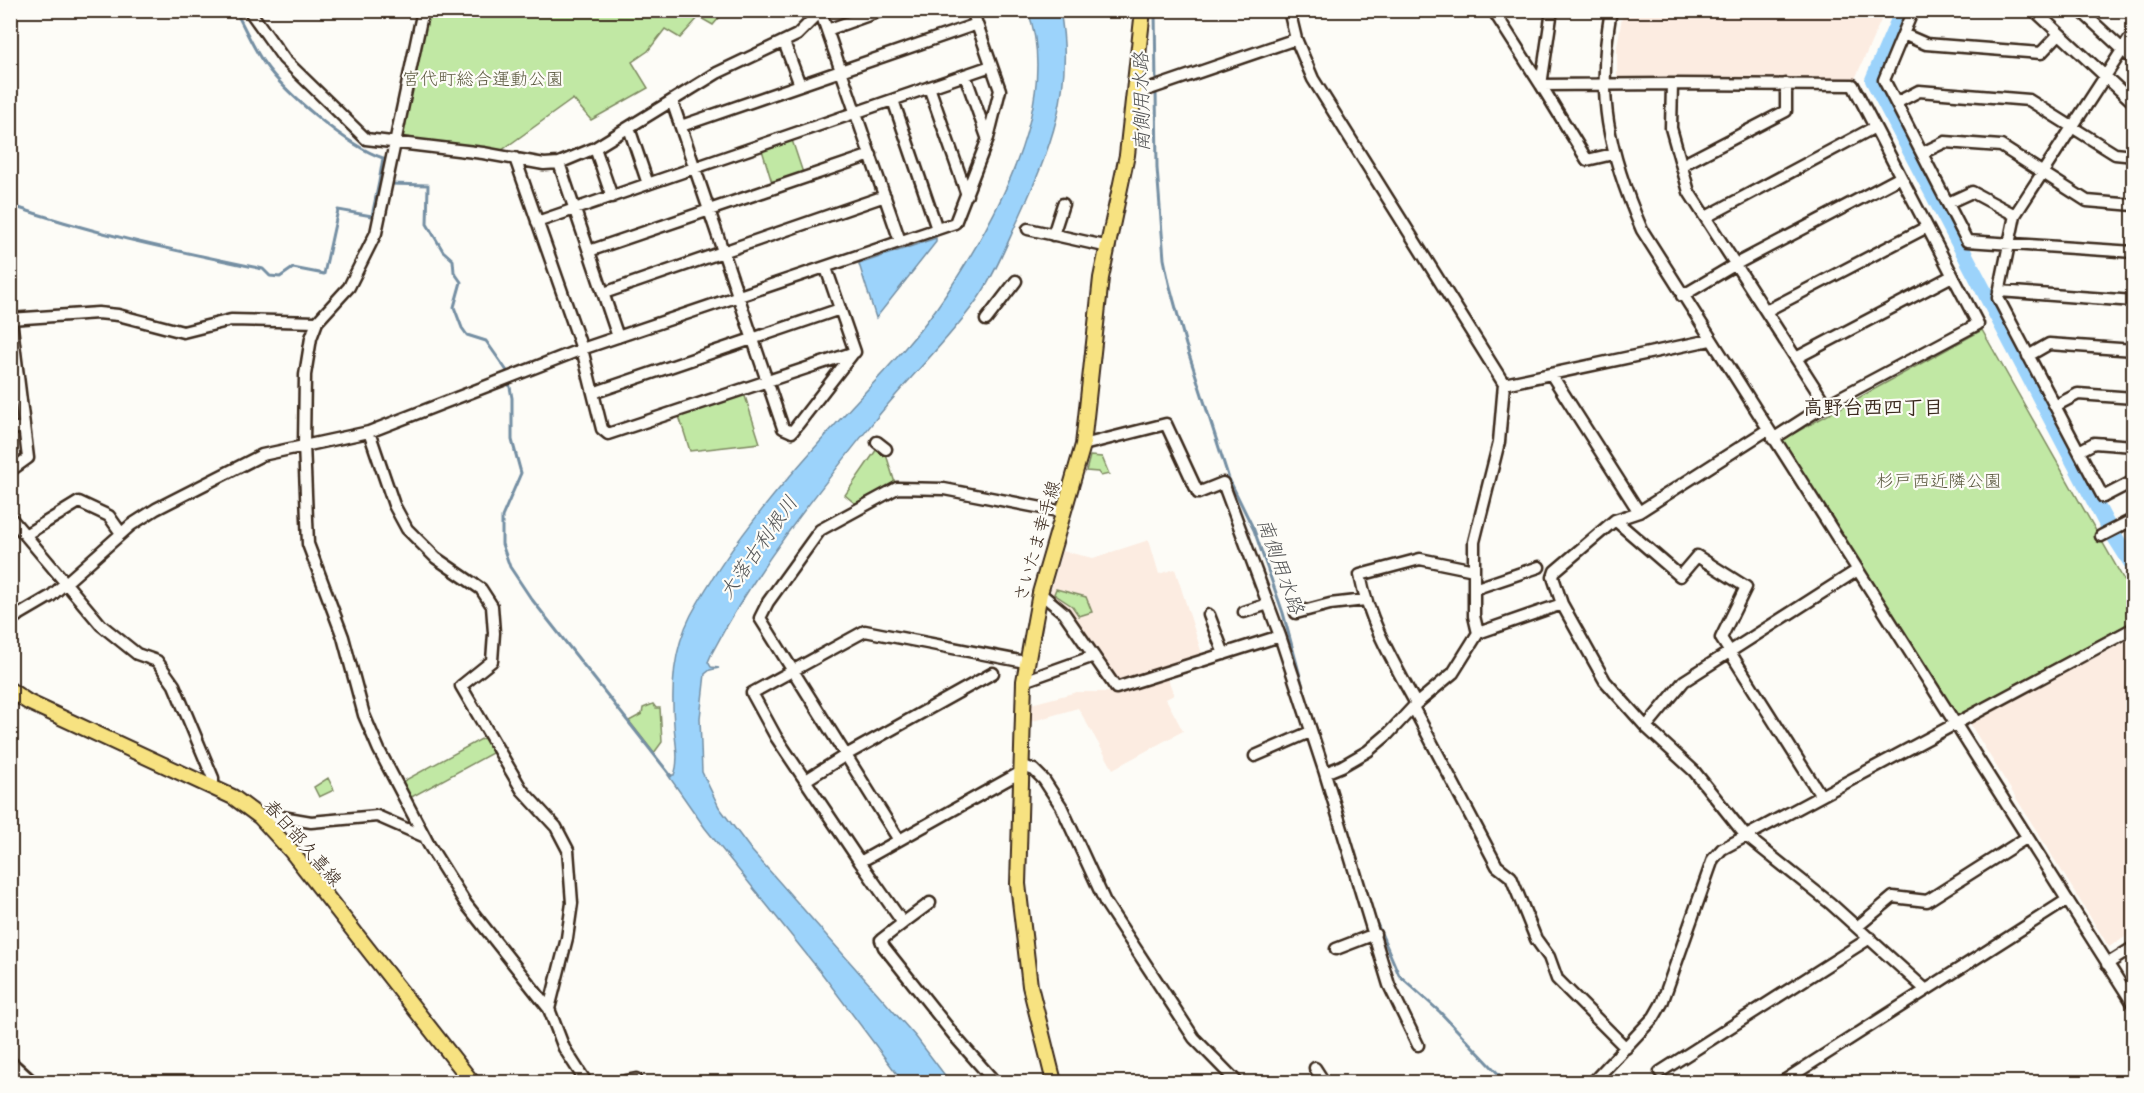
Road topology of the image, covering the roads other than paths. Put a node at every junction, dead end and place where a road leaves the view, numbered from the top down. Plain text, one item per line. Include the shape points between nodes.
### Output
1 (249, 10) edge
2 (423, 10) edge
3 (883, 10) edge
4 (972, 10) edge
5 (1143, 10) edge
6 (1289, 10) edge
7 (1493, 10) edge
8 (1552, 10) edge
9 (1611, 10) edge
10 (1913, 10) edge
11 (2034, 10) edge
12 (2080, 10) edge
13 (821, 12) edge
14 (977, 24) junction
15 (827, 30) junction
16 (2133, 32) edge
17 (1903, 34) junction
18 (2059, 34) junction
19 (1296, 39) junction
20 (784, 42) junction
21 (2122, 50) junction
22 (2133, 60) edge
23 (991, 66) junction
24 (841, 70) junction
25 (965, 75) junction
26 (2105, 77) junction
27 (1604, 84) junction
28 (1672, 84) junction
29 (1786, 84) junction
30 (800, 85) junction
31 (1541, 85) junction
32 (929, 87) junction
33 (1134, 94) junction
34 (893, 99) junction
35 (672, 101) junction
36 (1896, 103) junction
37 (2133, 103) edge
38 (856, 112) junction
39 (681, 126) junction
40 (1875, 127) junction
41 (2073, 127) junction
42 (629, 128) junction
43 (988, 138) junction
44 (395, 143) junction
45 (595, 148) junction
46 (1922, 153) junction
47 (1613, 154) junction
48 (871, 155) junction
49 (2133, 156) edge
50 (515, 158) junction
51 (559, 163) junction
52 (1682, 165) junction
53 (694, 169) junction
54 (2043, 173) junction
55 (1901, 177) junction
56 (648, 184) junction
57 (967, 195) junction
58 (885, 196) junction
59 (612, 197) junction
60 (1948, 203) junction
61 (1063, 204) dead end
62 (2133, 205) edge
63 (575, 209) junction
64 (708, 211) junction
65 (2015, 215) junction
66 (1706, 217) junction
67 (537, 222) junction
68 (1927, 227) junction
69 (937, 229) junction
70 (1028, 229) dead end
71 (1053, 235) junction
72 (900, 241) junction
73 (2009, 243) junction
74 (1109, 247) junction
75 (589, 251) junction
76 (722, 252) junction
77 (2133, 252) edge
78 (1736, 264) junction
79 (826, 268) junction
80 (1952, 276) junction
81 (1016, 281) dead end
82 (1999, 291) junction
83 (604, 293) junction
84 (1682, 296) junction
85 (737, 297) junction
86 (2133, 301) edge
87 (840, 309) junction
88 (1766, 311) junction
89 (11, 319) edge
90 (986, 320) dead end
91 (317, 322) junction
92 (618, 337) junction
93 (752, 339) junction
94 (1710, 340) junction
95 (582, 349) junction
96 (2133, 350) edge
97 (855, 352) junction
98 (13, 356) edge
99 (2028, 356) junction
100 (1796, 358) junction
101 (1551, 374) junction
102 (767, 381) junction
103 (1504, 384) junction
104 (15, 392) edge
105 (592, 393) junction
106 (2133, 398) edge
107 (1826, 405) junction
108 (2055, 406) junction
109 (24, 427) junction
110 (10, 429) edge
111 (369, 432) junction
112 (1770, 435) junction
113 (304, 444) junction
114 (1083, 445) junction
115 (2133, 446) edge
116 (2079, 451) junction
117 (10, 471) edge
118 (2133, 481) edge
119 (1063, 512) junction
120 (1639, 512) junction
121 (10, 517) edge
122 (2133, 519) edge
123 (1615, 520) junction
124 (121, 532) junction
125 (26, 534) junction
126 (2101, 536) dead end
127 (1539, 567) dead end
128 (1474, 570) junction
129 (1856, 571) junction
130 (66, 584) junction
131 (1474, 589) junction
132 (1040, 593) junction
133 (1365, 600) junction
134 (1268, 604) junction
135 (1562, 604) junction
136 (1244, 612) dead end
137 (1296, 614) dead end
138 (1209, 615) dead end
139 (10, 620) edge
140 (2133, 628) edge
141 (1478, 633) junction
142 (1280, 636) junction
143 (1729, 652) junction
144 (1224, 654) junction
145 (1094, 656) junction
146 (1025, 662) junction
147 (793, 670) junction
148 (993, 673) dead end
149 (1024, 681) junction
150 (10, 690) edge
151 (1415, 705) junction
152 (1953, 723) junction
153 (1646, 727) junction
154 (1310, 732) junction
155 (846, 755) junction
156 (1254, 756) dead end
157 (1021, 768) junction
158 (1324, 773) junction
159 (806, 780) junction
160 (213, 786) junction
161 (1821, 796) junction
162 (260, 817) junction
163 (1745, 835) junction
164 (425, 837) junction
165 (2026, 837) junction
166 (899, 840) junction
167 (860, 862) junction
168 (2067, 900) junction
169 (930, 903) dead end
170 (903, 922) junction
171 (1857, 927) junction
172 (1375, 934) junction
173 (1870, 938) junction
174 (2133, 947) edge
175 (1336, 949) dead end
176 (2107, 964) junction
177 (1926, 990) junction
178 (2133, 1005) edge
179 (549, 1009) junction
180 (1418, 1046) dead end
181 (1626, 1048) junction
182 (1315, 1068) dead end
183 (1660, 1072) dead end
184 (472, 1083) edge
185 (585, 1083) edge
186 (621, 1083) edge
187 (638, 1083) edge
188 (995, 1083) edge
189 (1054, 1083) edge
190 (1237, 1083) edge
191 (1324, 1083) edge
192 (1593, 1083) edge
193 (1782, 1083) edge

1 - 44 street via 284,59 366,140
2 - 44 street
3 - 15 street
4 - 14 street
5 - 33 main road, さいたま幸手線
6 - 19 street
7 - 31 street
8 - 31 street
9 - 27 street
10 - 17 street
11 - 18 street
12 - 21 street
13 - 15 street
13 - 20 street
14 - 23 street
14 - 24 street
15 - 24 street
16 - 21 street
17 - 18 street via 1926,44 2041,53
17 - 36 street via 1884,80
18 - 26 street
19 - 33 street
19 - 103 street via 1313,79
20 - 30 street
20 - 35 street via 717,73
21 - 22 street
21 - 26 street
23 - 25 street
23 - 43 street via 1000,90
24 - 30 street
24 - 38 street
25 - 32 street
25 - 43 street
26 - 37 street
26 - 41 street
27 - 28 street
27 - 31 street
27 - 47 street
28 - 29 street
28 - 52 street via 1671,128
29 - 40 street via 1853,85
29 - 52 street via 1786,111
30 - 39 street
31 - 47 street via 1587,160
32 - 34 street
32 - 57 street
33 - 74 main road, さいたま幸手線 via 1128,155
34 - 38 street
34 - 69 street
35 - 39 street
35 - 42 street
36 - 41 street via 1919,91 2030,100
36 - 46 street
38 - 48 street
38 - 53 street
39 - 53 street
40 - 55 street
40 - 66 street
41 - 49 street via 2115,154
41 - 54 street
42 - 45 street
42 - 56 street
43 - 57 street
44 - 50 street
44 - 91 street via 370,249 349,287
45 - 51 street
45 - 59 street
46 - 54 street via 1945,142 2001,146
46 - 60 street
47 - 84 street via 1642,230
48 - 58 street
48 - 64 street
50 - 51 street
50 - 67 street
51 - 63 street
52 - 66 street via 1689,192
53 - 56 street
53 - 64 street
54 - 62 street via 2087,201
54 - 65 street
55 - 68 street
55 - 78 street
56 - 59 street
57 - 69 street via 955,223
58 - 72 street
58 - 76 street
59 - 63 street
60 - 65 street via 1972,192
60 - 73 street via 1967,241
61 - 71 street
63 - 67 street
63 - 75 street
64 - 75 street
64 - 76 street
65 - 73 street
66 - 78 street
67 - 95 street
68 - 80 street
68 - 88 street
69 - 72 street
70 - 71 street
71 - 74 street
72 - 79 street
73 - 77 street
73 - 82 street
74 - 114 main road, さいたま幸手線 via 1101,278
75 - 83 street
76 - 83 street
76 - 85 street
78 - 84 street
78 - 88 street
79 - 85 street
79 - 87 street
80 - 100 street
80 - 107 street via 1978,324
81 - 90 street
82 - 86 street
82 - 99 street via 1998,298
83 - 92 street
84 - 94 street
85 - 92 street
85 - 93 street
87 - 93 street
87 - 97 street
88 - 100 street
89 - 91 street via 98,313 183,332 231,320
89 - 98 street
91 - 113 street via 310,338 305,375
92 - 95 street
93 - 102 street
93 - 105 street
94 - 101 street
94 - 112 street
95 - 105 street
95 - 111 street
96 - 99 street via 2049,344
97 - 102 street
97 - 102 street via 792,432 783,428
98 - 104 street
99 - 108 street
100 - 107 street
101 - 103 street
101 - 120 street
102 - 105 street via 608,434 602,429
103 - 128 street via 1499,442 1474,542
104 - 109 street
106 - 108 street via 2078,394
107 - 112 street
108 - 116 street
109 - 110 street
109 - 117 street via 28,458
111 - 113 street
111 - 179 street via 394,506 407,530 436,558 481,590 492,606 492,662 461,686 522,790 556,827 568,850 572,903
112 - 120 street
112 - 129 street
113 - 124 street via 239,464
113 - 164 street via 308,544 343,637 364,715
114 - 119 main road, さいたま幸手線
114 - 134 street via 1166,424 1198,493 1223,483
115 - 116 street via 2094,443
116 - 118 street via 2103,497
119 - 132 main road, さいたま幸手線
119 - 147 street via 944,489 897,488 820,530 760,618
120 - 123 street
121 - 125 street
122 - 126 street
123 - 135 street via 1555,571 1553,577
123 - 143 street via 1680,576 1697,556 1746,587 1720,638
124 - 125 street via 109,516 79,502
124 - 130 street
125 - 130 street
127 - 131 street
128 - 131 street
128 - 133 street via 1420,559 1360,575
129 - 143 street
129 - 152 street
130 - 139 street
130 - 160 street via 101,625 137,654 157,661 174,685
131 - 141 street
132 - 145 street via 1064,613
132 - 146 main road, さいたま幸手線
133 - 137 street via 1330,604
133 - 151 street
134 - 136 street
134 - 142 street
135 - 141 street
135 - 153 street via 1605,681
138 - 144 street
140 - 152 street
141 - 151 street via 1453,673
142 - 144 street
142 - 154 street
143 - 153 street via 1684,681
143 - 161 street
144 - 145 street via 1116,688
145 - 149 street
146 - 147 street via 865,631
146 - 149 main road, さいたま幸手線
147 - 155 street
147 - 159 street via 752,693
148 - 155 street
149 - 157 main road, さいたま幸手線
150 - 160 main road, 春日部久喜線 via 28,702
151 - 158 street via 1368,751
151 - 181 street via 1497,866 1511,877 1557,979
152 - 161 street
152 - 165 street
153 - 163 street via 1694,771
154 - 156 street
154 - 158 street
155 - 159 street
155 - 166 street
157 - 166 street
157 - 189 main road, さいたま幸手線 via 1018,884 1030,987
157 - 190 street via 1034,770 1044,780 1061,806 1105,902 1194,1038
158 - 172 street
159 - 167 street
160 - 162 main road, 春日部久喜線
161 - 163 street
162 - 164 street via 311,822 376,816
162 - 184 main road, 春日部久喜線 via 291,851
163 - 171 street
163 - 181 street via 1713,859 1662,1003
164 - 179 street via 466,904
165 - 168 street
165 - 171 street via 1928,901 1893,897
166 - 167 street
167 - 170 street
168 - 176 street
168 - 177 street
169 - 170 street
170 - 188 street via 881,940 884,947
171 - 173 street
172 - 175 street
172 - 180 street via 1389,985
173 - 177 street
173 - 183 street
174 - 176 street
176 - 178 street
177 - 193 street
179 - 185 street via 564,1048
181 - 192 street
182 - 191 street
186 - 187 street via 636,1079

